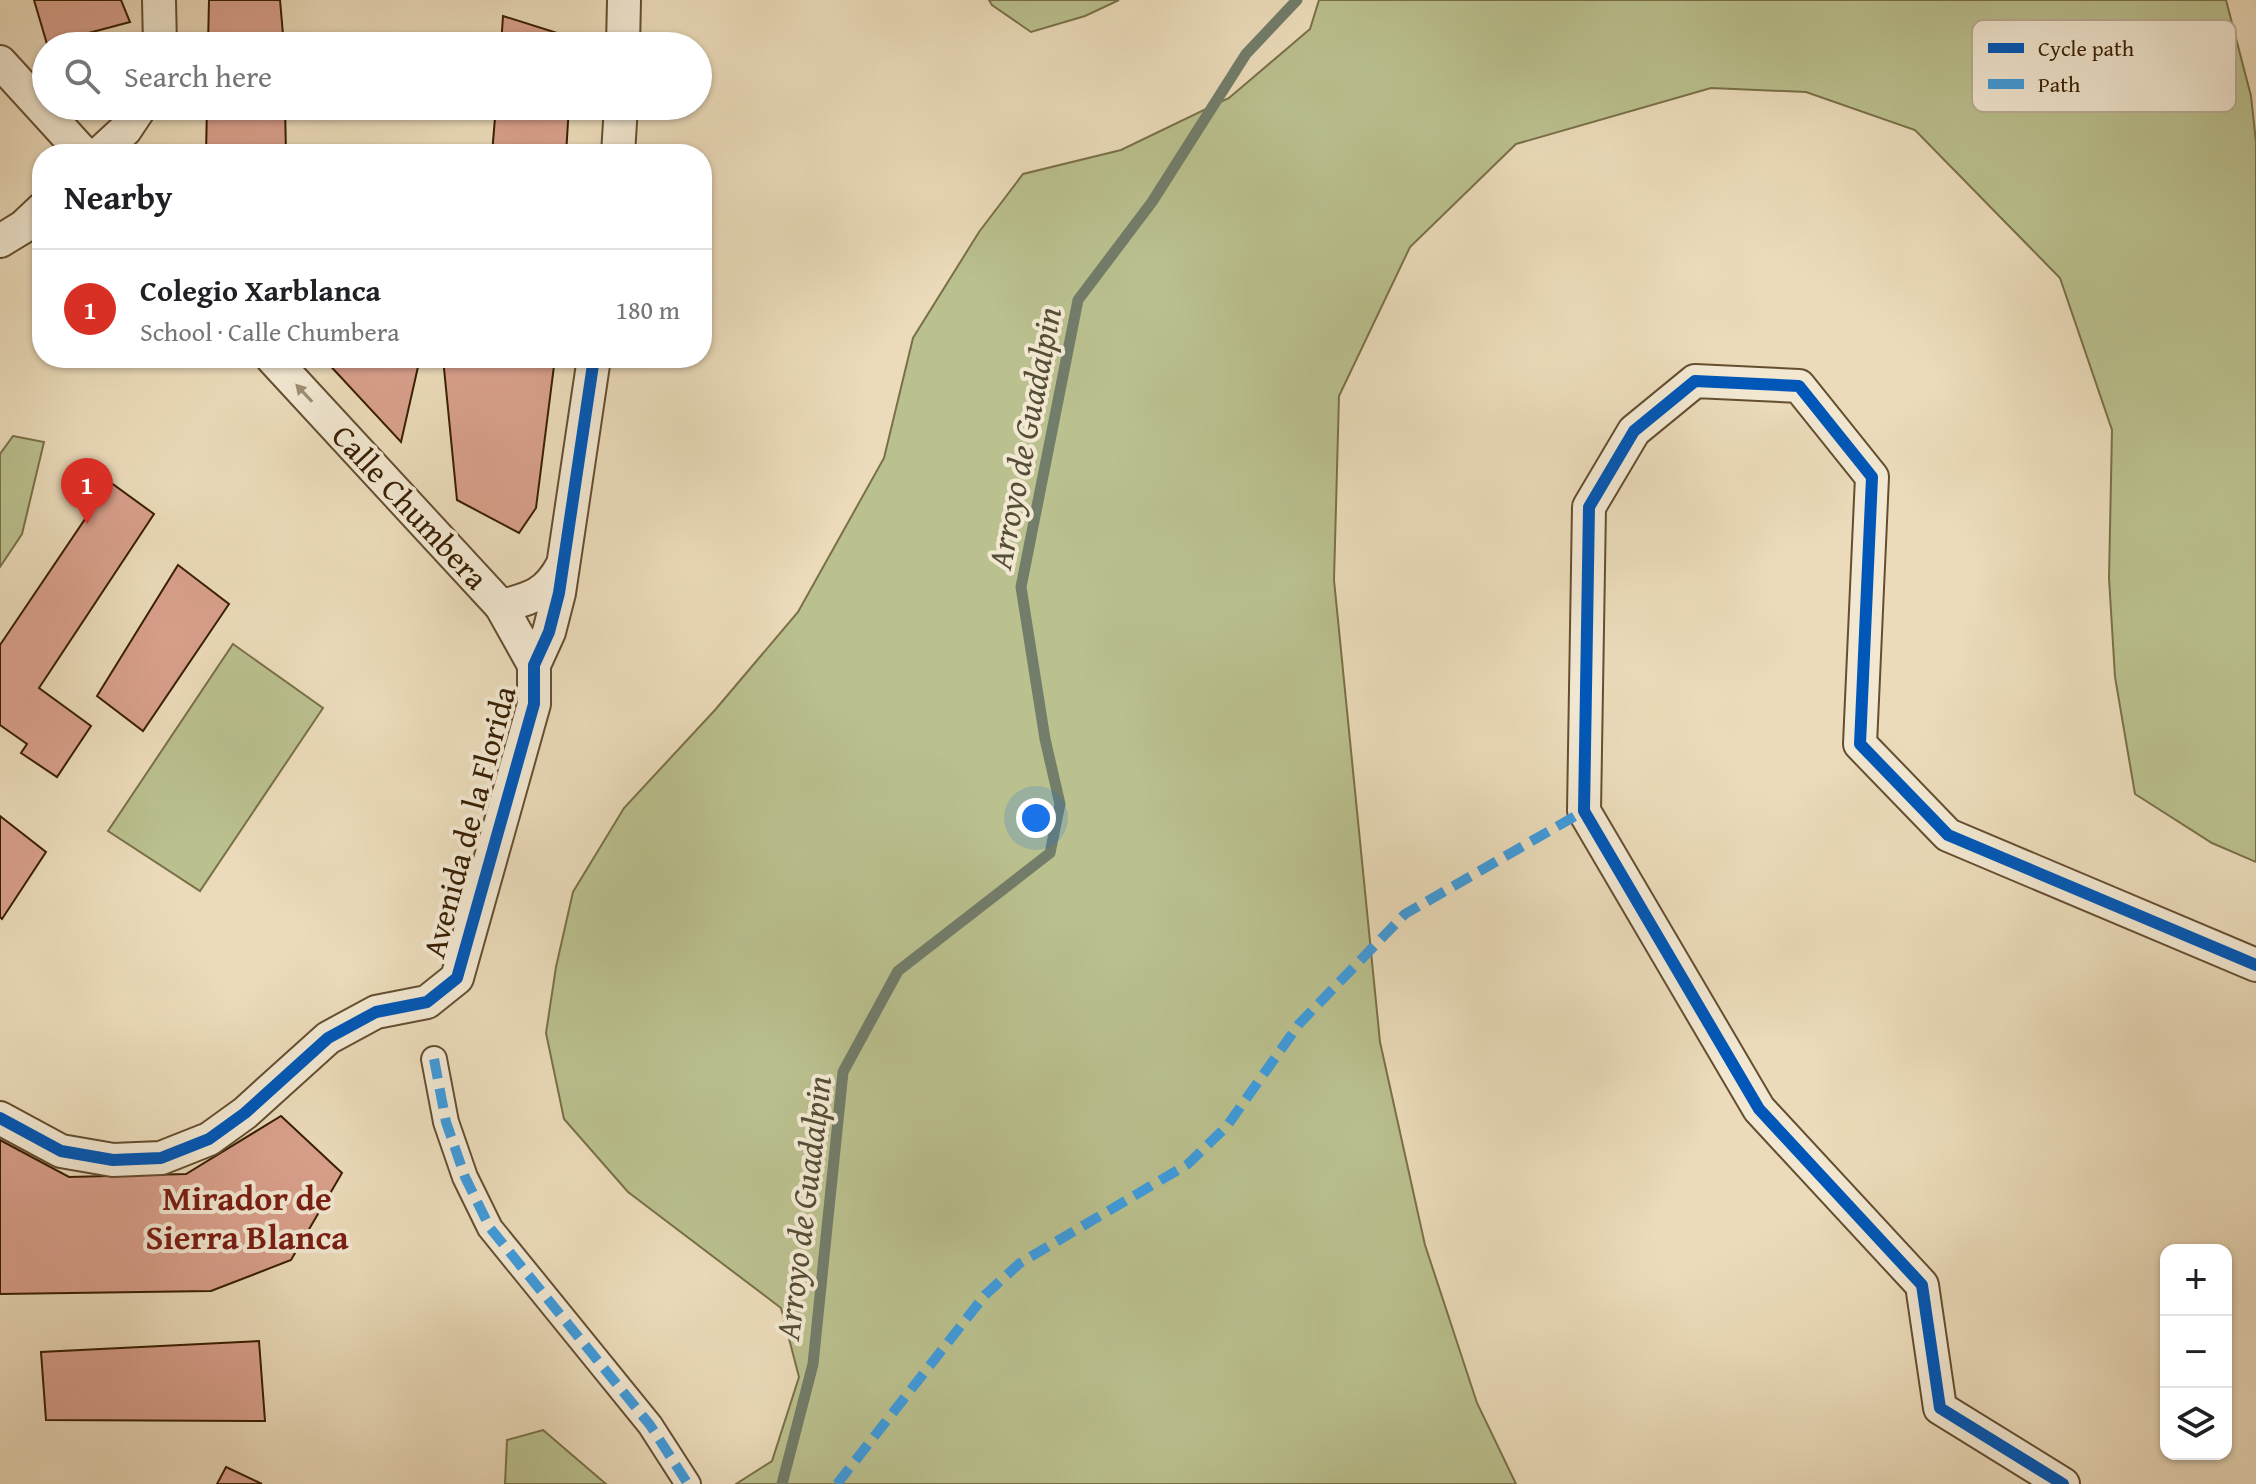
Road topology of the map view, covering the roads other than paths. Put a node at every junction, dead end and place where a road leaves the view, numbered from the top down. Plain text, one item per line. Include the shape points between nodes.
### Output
1 (159, 0) edge
2 (624, 0) edge
3 (160, 32) edge
4 (623, 32) edge
5 (0, 62) edge
6 (32, 97) edge
7 (53, 120) edge
8 (132, 120) edge
9 (620, 120) edge
10 (75, 144) edge
11 (110, 144) edge
12 (619, 144) edge
13 (32, 218) edge
14 (0, 241) edge
15 (281, 368) edge
16 (593, 368) edge
17 (564, 564) junction
18 (501, 606) junction
19 (534, 665) junction
20 (2256, 965) edge
21 (434, 1059) dead end
22 (0, 1118) edge
23 (688, 1484) edge
24 (2063, 1484) edge

1 - 3 street
2 - 4 street
5 - 6 street
7 - 10 street
8 - 11 street
9 - 12 street
13 - 14 street
18 -> 15 street, Calle Chumbera
16 - 17 street, Avenida de la Florida
17 - 18 street via 553,584 538,595
17 - 19 street, Avenida de la Florida via 549,632
18 - 19 street, Calle Chumbera
19 - 22 street, Avenida de la Florida via 534,704 457,978 427,1002 376,1012 328,1038 209,1139 161,1158 113,1160 61,1151
20 - 24 street via 1948,835 1860,744 1872,477 1799,386 1695,381 1634,431 1589,507 1584,811 1759,1109 1922,1285 1940,1408
21 - 23 street via 446,1122 490,1228 650,1425

